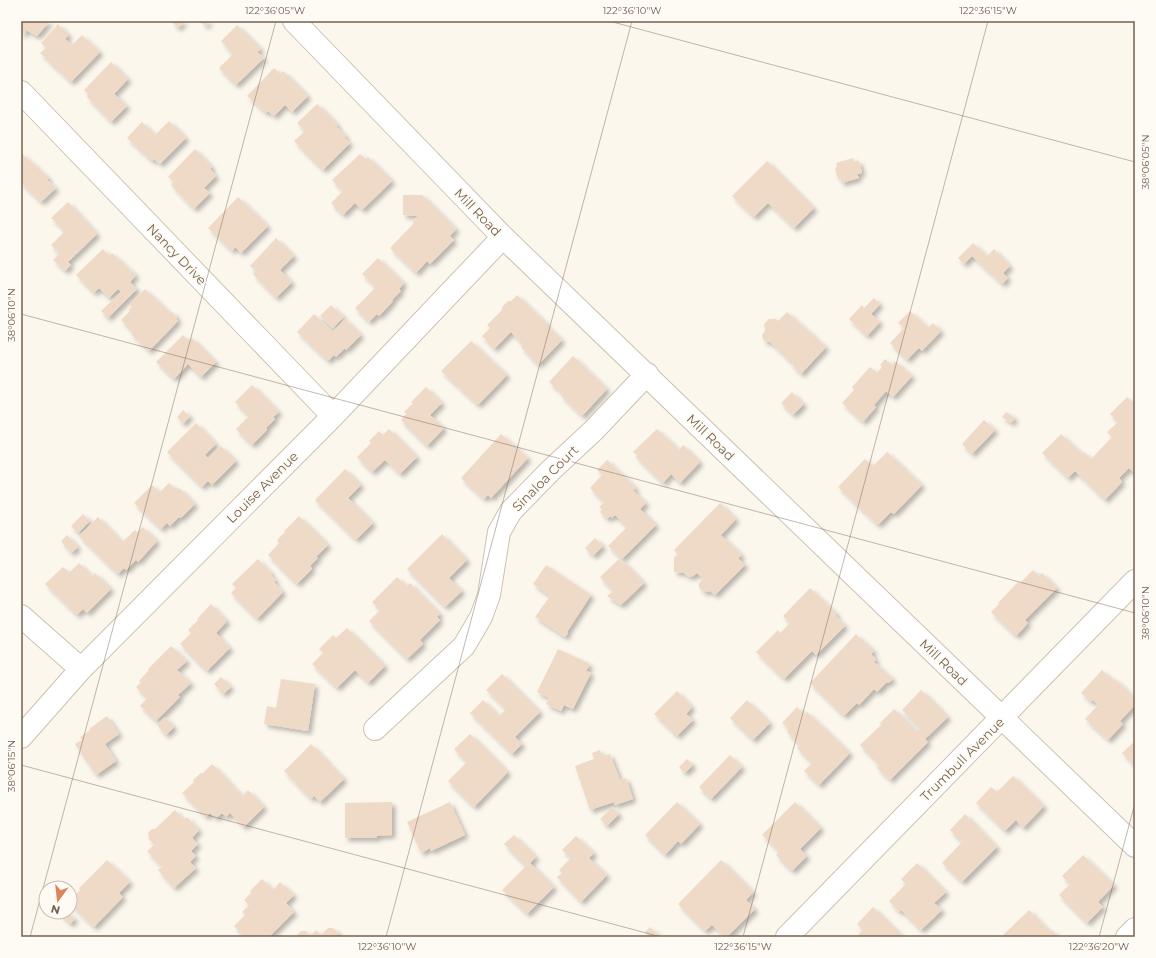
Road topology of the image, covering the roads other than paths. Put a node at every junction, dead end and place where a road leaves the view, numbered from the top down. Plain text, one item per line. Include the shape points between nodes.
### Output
1 (294, 21) edge
2 (21, 92) edge
3 (503, 237) junction
4 (647, 374) junction
5 (333, 416) junction
6 (1135, 581) edge
7 (21, 616) edge
8 (81, 669) junction
9 (1002, 718) junction
10 (376, 729) dead end
11 (21, 737) edge
12 (1135, 846) edge
13 (1135, 929) edge
14 (787, 937) edge
15 (1127, 937) edge

1 - 3 street, Mill Road
2 - 5 street, Nancy Drive
3 - 4 street, Mill Road
3 - 5 street, Louise Avenue
4 - 9 street, Mill Road
4 - 10 street, Sinaloa Court via 511,511 499,532 489,595 464,646
5 - 8 street, Louise Avenue
6 - 9 street, Trumbull Avenue
7 - 8 street
8 - 11 street, Louise Avenue
9 - 12 street, Mill Road
9 - 14 street, Trumbull Avenue
13 - 15 street

